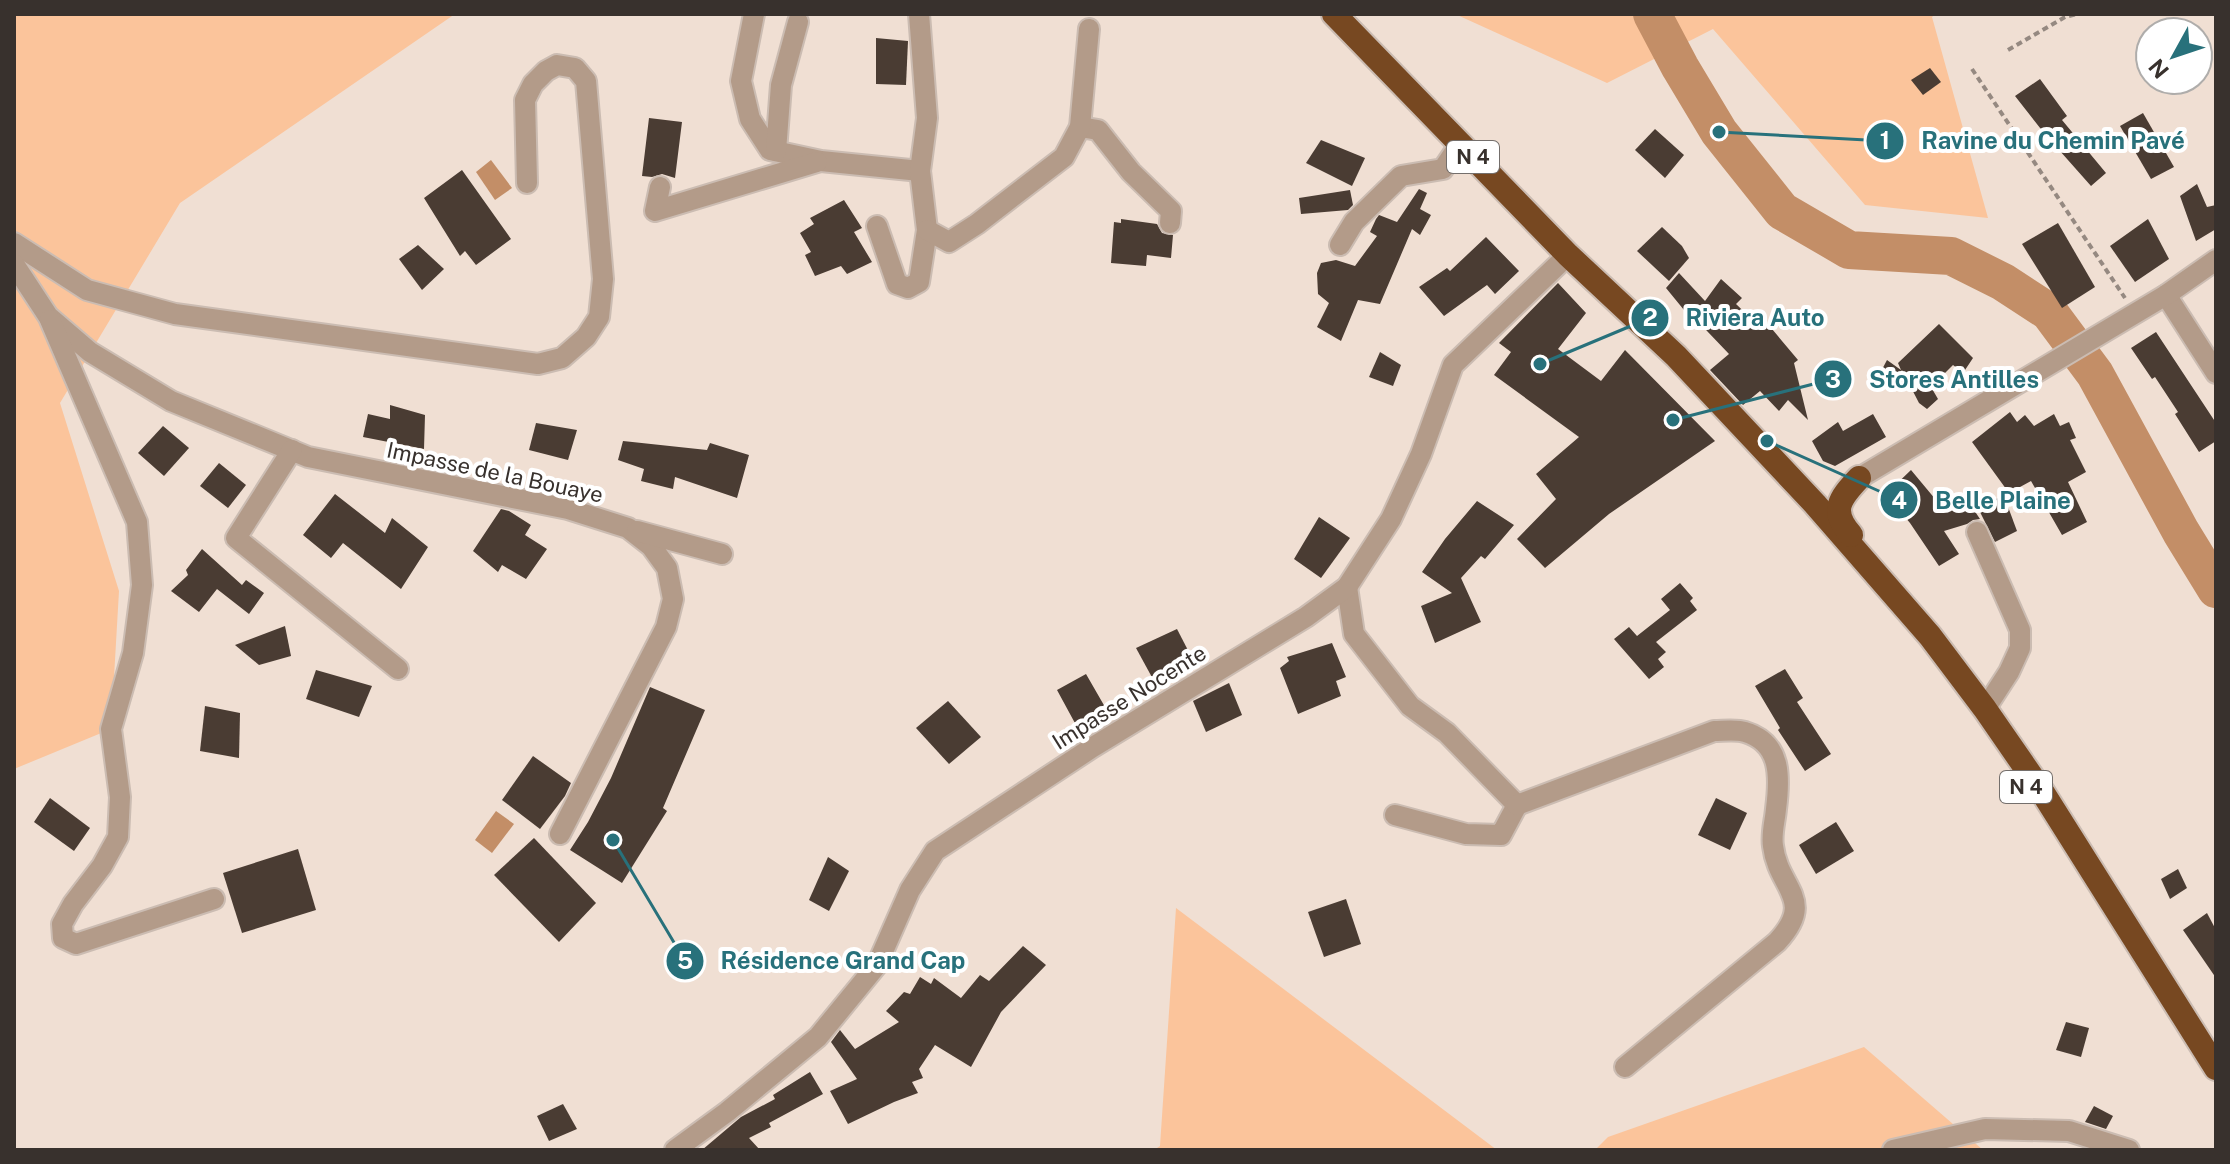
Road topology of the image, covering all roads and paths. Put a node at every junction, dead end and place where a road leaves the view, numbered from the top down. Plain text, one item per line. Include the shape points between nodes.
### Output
1 (754, 14) edge
2 (919, 14) edge
3 (1334, 14) edge
4 (2077, 14) edge
5 (798, 22) dead end
6 (1089, 29) dead end
7 (2008, 50) dead end
8 (1972, 69) dead end
9 (1080, 127) junction
10 (1460, 144) junction
11 (776, 151) junction
12 (821, 161) junction
13 (920, 171) junction
14 (527, 183) dead end
15 (660, 187) dead end
16 (1170, 223) dead end
17 (877, 226) dead end
18 (927, 230) junction
19 (14, 243) edge
20 (1340, 245) dead end
21 (1568, 255) junction
22 (2216, 260) edge
23 (14, 264) edge
24 (2166, 295) junction
25 (1614, 297) junction
26 (2135, 314) junction
27 (48, 316) junction
28 (2216, 373) edge
29 (292, 450) junction
30 (1768, 454) junction
31 (1859, 478) junction
32 (623, 527) junction
33 (1977, 532) dead end
34 (722, 554) dead end
35 (1347, 587) junction
36 (1891, 591) junction
37 (398, 669) dead end
38 (1985, 709) junction
39 (1517, 805) junction
40 (1395, 815) dead end
41 (560, 834) dead end
42 (214, 899) dead end
43 (1625, 1067) dead end
44 (2216, 1068) edge
45 (2216, 1087) edge
46 (675, 1150) edge
47 (1893, 1150) edge
48 (2129, 1150) edge

1 - 11 street via 741,81 750,119 770,150
2 - 13 street via 927,118
3 - 10 highway, N 4
4 - 7 path
5 - 11 street via 781,85
6 - 9 street
8 - 26 path
9 - 16 street via 1098,130 1171,211
9 - 18 street via 1064,157 977,224 949,242
10 - 20 street via 1443,169 1401,176 1354,222
10 - 21 highway, N 4
11 - 12 street
12 - 13 street
12 - 15 street via 655,211
13 - 18 street
14 - 19 street via 525,100 546,71 557,65 575,68 586,81 603,279 599,317 562,358 538,364 175,314 87,290
17 - 18 street via 897,284 908,288 919,282
21 - 25 highway, N 4
21 - 35 street, Impasse Nocente via 1453,365 1391,519
22 - 24 street
23 - 27 street, Impasse de la Bouaye
24 - 26 street
24 - 28 street
25 - 30 highway, N 4
25 - 45 highway, N 4 via 1947,673 2037,804
26 - 31 street
27 - 29 street, Impasse de la Bouaye via 90,352 171,401
27 - 42 street via 137,522 142,585 133,653 111,729 120,797 118,837 73,904 61,933 76,944
29 - 32 street, Impasse de la Bouaye via 568,509
29 - 37 street via 236,538
30 - 31 highway via 1780,457 1820,491
30 - 36 highway, N 4
31 - 36 highway via 1843,495 1838,515 1889,580
32 - 34 street
32 - 41 street, Impasse de la Bouaye via 651,546 667,568 673,599 649,664
33 - 38 street via 2020,630 2020,648
35 - 39 street via 1354,634 1372,658 1410,706 1447,733
35 - 46 street, Impasse Nocente via 935,851 910,890 877,965 818,1037
36 - 38 highway, N 4
38 - 44 highway, N 4
39 - 40 street via 1501,835 1466,834
39 - 43 street via 1714,731 1743,731 1762,740 1776,758 1779,788 1772,839 1796,908 1790,928
47 - 48 street via 1985,1129 2069,1131

